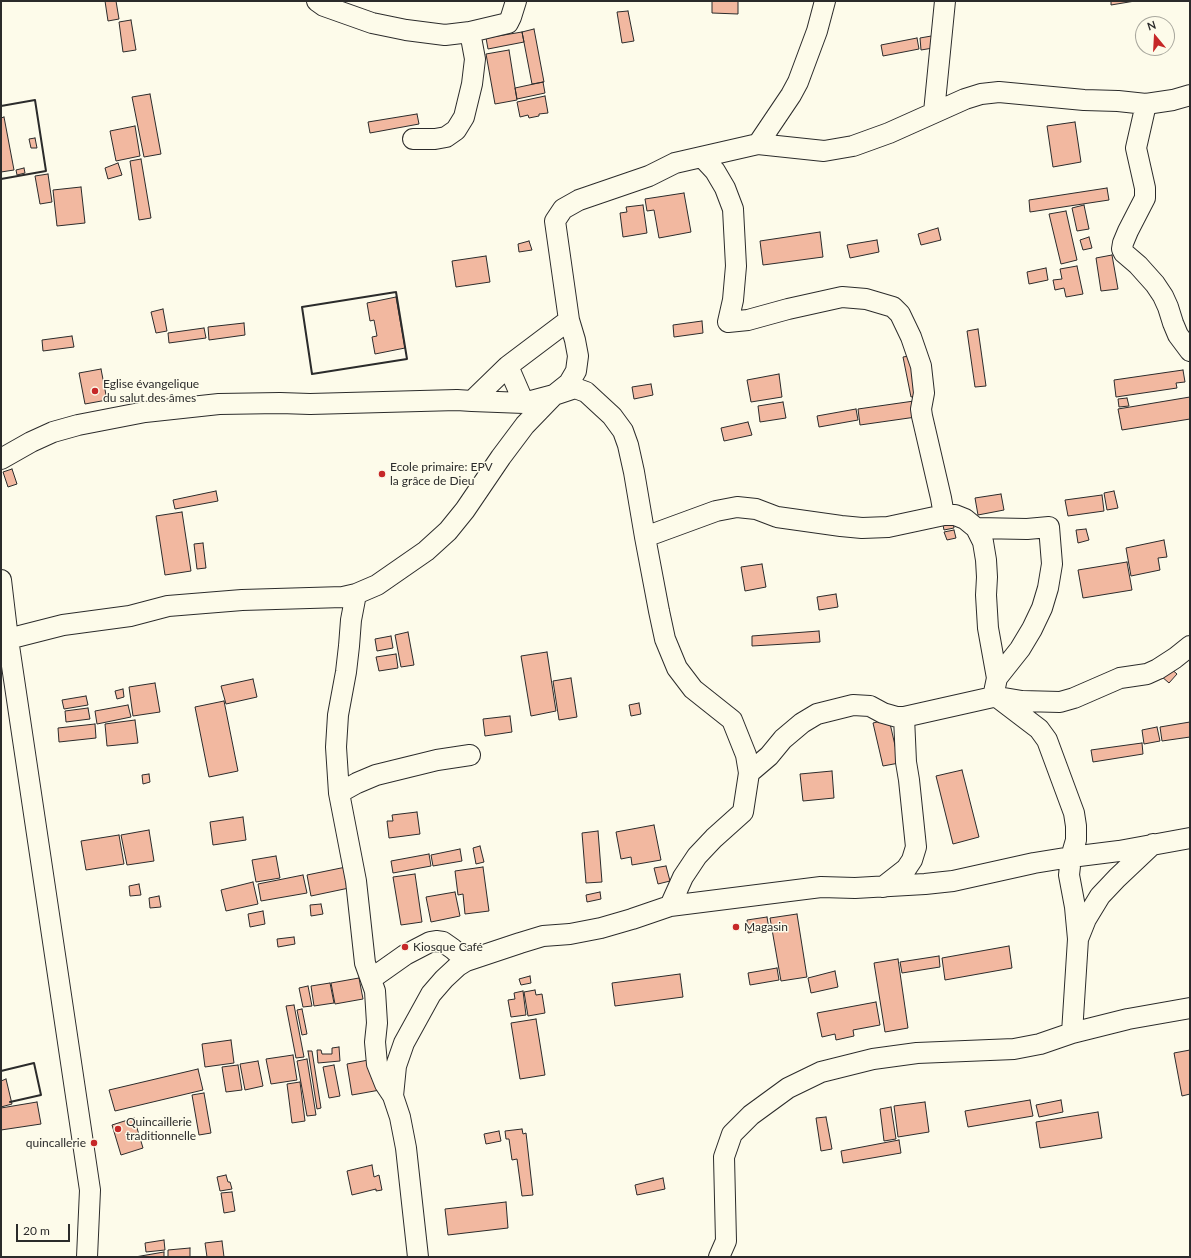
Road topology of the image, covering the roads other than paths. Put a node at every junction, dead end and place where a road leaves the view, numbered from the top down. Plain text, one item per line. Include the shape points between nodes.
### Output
1 (317, 1) edge
2 (516, 1) edge
3 (825, 1) edge
4 (945, 1) edge
5 (470, 32) junction
6 (1190, 94) edge
7 (1146, 104) junction
8 (934, 112) junction
9 (413, 139) dead end
10 (758, 144) junction
11 (702, 157) junction
12 (569, 320) junction
13 (1190, 351) edge
14 (508, 366) junction
15 (554, 396) junction
16 (472, 401) junction
17 (524, 403) junction
18 (1, 459) edge
19 (944, 515) junction
20 (976, 528) junction
21 (645, 537) junction
22 (1, 580) edge
23 (356, 594) junction
24 (3, 615) edge
25 (8, 639) junction
26 (1190, 646) edge
27 (996, 691) junction
28 (904, 717) junction
29 (470, 755) dead end
30 (749, 773) junction
31 (338, 793) junction
32 (1190, 838) edge
33 (1153, 844) junction
34 (1071, 857) junction
35 (883, 887) junction
36 (670, 906) junction
37 (1078, 938) junction
38 (466, 961) junction
39 (371, 979) junction
40 (1190, 1008) edge
41 (1072, 1033) junction
42 (375, 1042) junction
43 (404, 1043) junction
44 (393, 1096) junction
45 (87, 1257) edge
46 (418, 1257) edge
47 (719, 1257) edge

1 - 5 street via 324,6 388,27 445,35
2 - 5 street via 508,23
3 - 10 street via 798,82
4 - 8 street
5 - 9 street via 475,59 464,117 456,130 446,137
6 - 7 street via 1173,100
7 - 8 street via 999,92 965,98
7 - 13 street via 1136,148 1145,198 1122,249 1155,284 1168,307 1178,335
8 - 10 street via 853,146 824,151
10 - 11 street
11 - 12 street via 675,163 648,176 579,200 563,209 555,221
11 - 19 street via 726,188 733,208 736,266 728,322 748,320 842,297 866,299 893,307 900,314 921,366 924,393 922,416
12 - 14 street
12 - 15 street via 578,356 576,371 569,383
14 - 16 street
14 - 17 street
15 - 17 street
15 - 21 street via 575,388 586,392 612,416 623,431 634,472
15 - 23 street via 510,443 448,531 402,568 377,585
16 - 17 street
16 - 18 street via 219,404 145,412 53,432
19 - 20 street via 955,515 965,519
19 - 21 street via 888,527 862,528 777,517 756,509 736,507 716,511
20 - 27 street via 983,542 986,560 988,628
20 - 27 street via 1049,527 1052,564 1042,608
21 - 30 street via 664,632 677,668 693,689 732,720 746,755
22 - 24 street
23 - 25 street via 343,597 168,606 130,616 63,624
23 - 31 street via 338,715
24 - 25 street
25 - 45 street via 90,1190
26 - 27 street via 1147,674 1120,678 1060,702 1022,701
27 - 28 street
27 - 34 street via 1039,729 1047,740 1074,813 1076,840
28 - 30 street via 883,713 870,706 853,705 817,714 792,731
28 - 35 street via 906,762 916,847 906,870
29 - 31 street via 376,775
30 - 36 street via 743,812 696,856
31 - 39 street via 356,881 365,963
32 - 33 street
33 - 34 street
33 - 37 street via 1100,896
34 - 35 street via 953,881
34 - 37 street via 1069,875
35 - 36 street via 821,887
36 - 38 street via 601,928 520,942
37 - 41 street
38 - 39 street via 443,942 430,942 409,952
38 - 43 street via 431,994
39 - 42 street via 375,991
40 - 41 street via 1128,1019
41 - 47 street via 1040,1044 1014,1049 917,1053 874,1059 821,1072 788,1088 751,1115 732,1134 724,1157 726,1241
42 - 43 street
42 - 44 street via 377,1064
43 - 44 street via 396,1066
44 - 46 street via 406,1148

